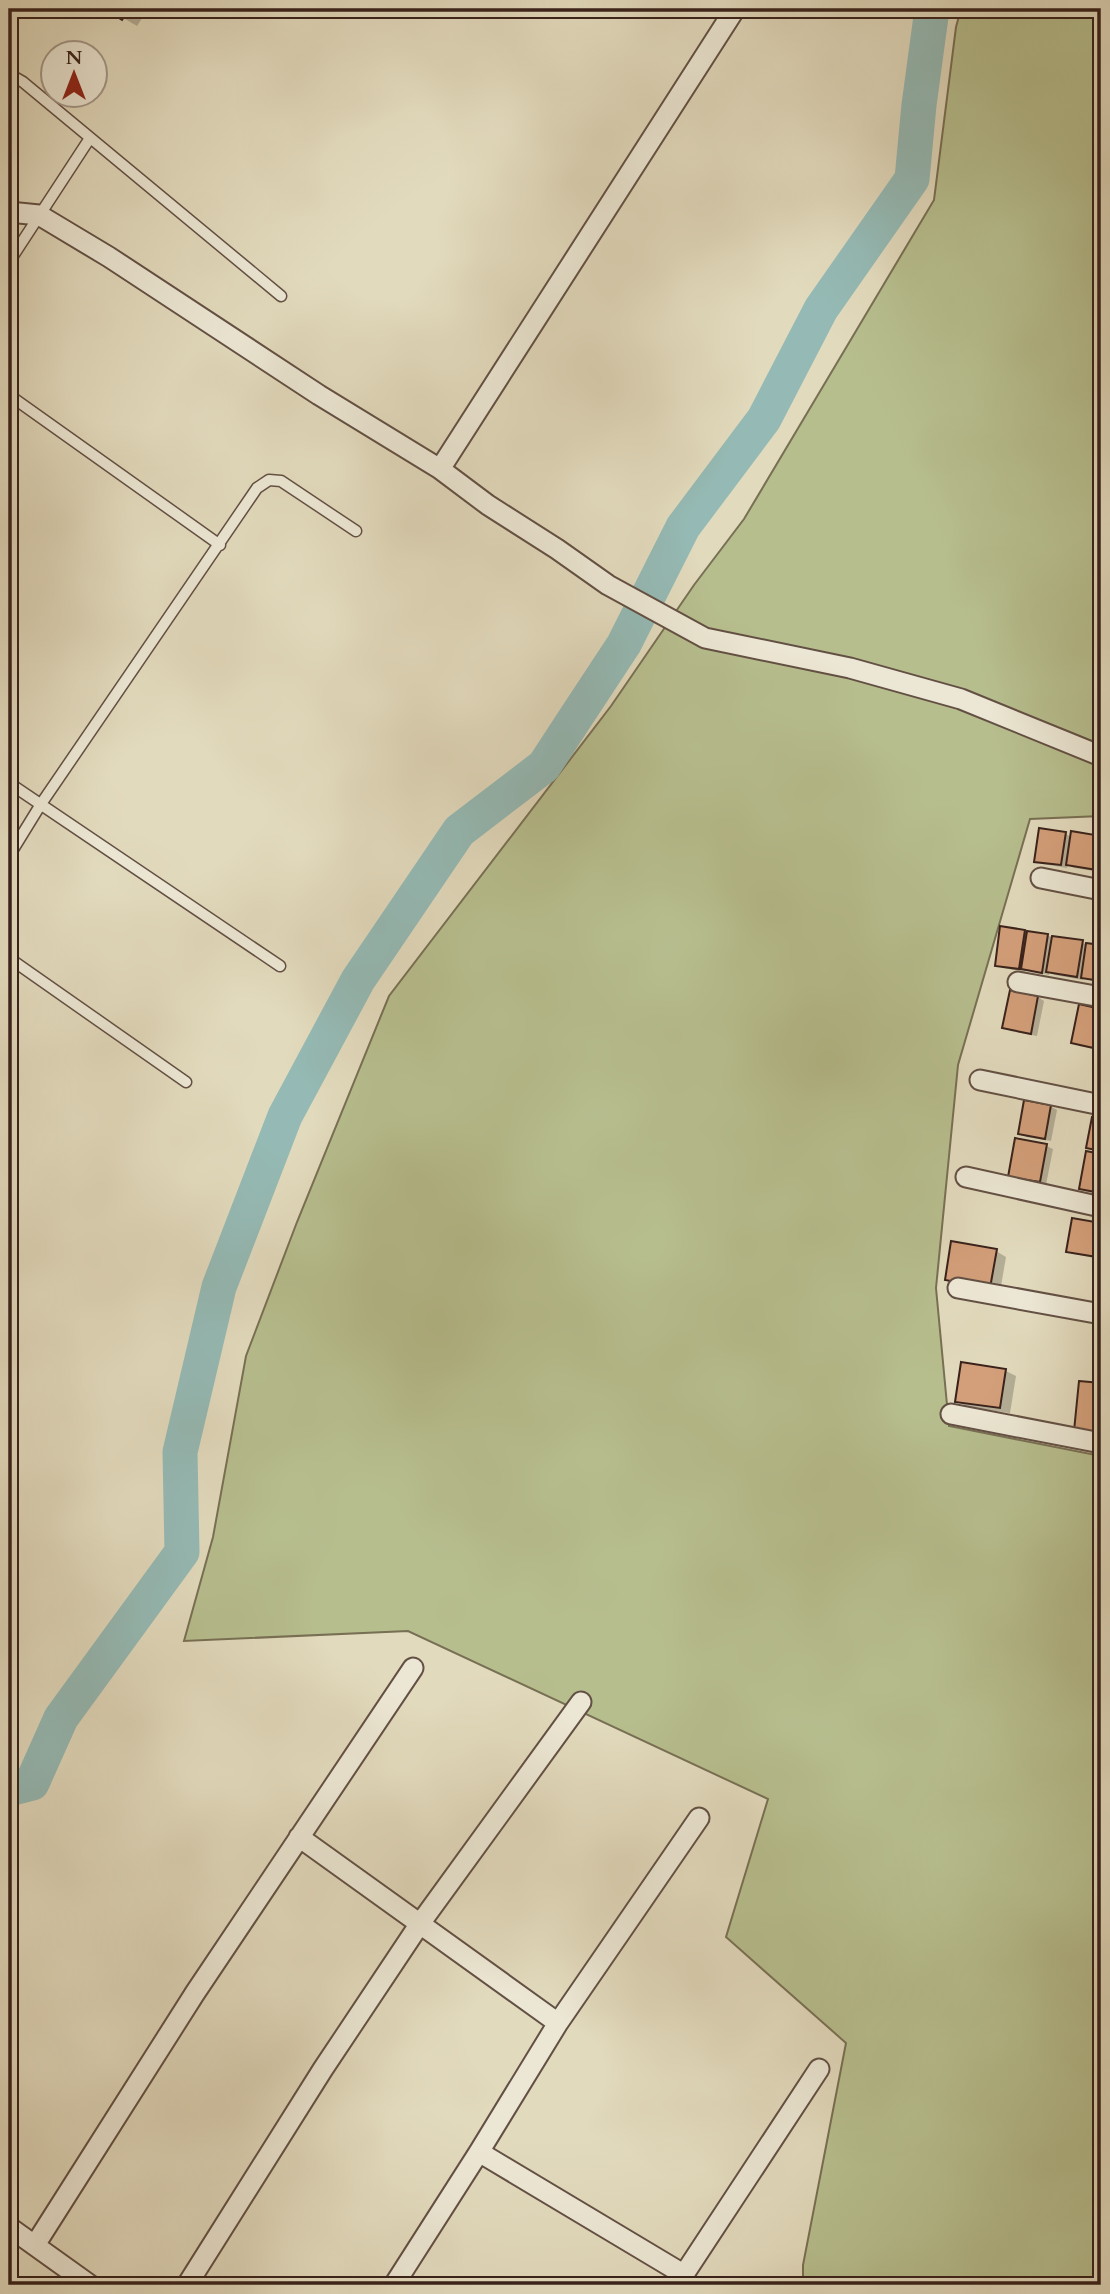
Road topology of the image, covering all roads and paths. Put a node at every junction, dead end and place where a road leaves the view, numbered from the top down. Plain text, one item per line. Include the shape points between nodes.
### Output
1 (735, 9) edge
2 (9, 74) edge
3 (90, 138) junction
4 (9, 212) edge
5 (39, 215) junction
6 (9, 262) edge
7 (281, 296) dead end
8 (9, 395) edge
9 (440, 468) junction
10 (356, 531) dead end
11 (220, 545) junction
12 (1101, 756) edge
13 (9, 783) edge
14 (41, 804) junction
15 (9, 856) edge
16 (1041, 878) dead end
17 (1101, 890) edge
18 (9, 958) edge
19 (280, 966) dead end
20 (1018, 982) dead end
21 (1101, 998) edge
22 (981, 1080) dead end
23 (186, 1082) dead end
24 (1101, 1105) edge
25 (966, 1177) dead end
26 (1101, 1207) edge
27 (958, 1288) dead end
28 (1101, 1314) edge
29 (951, 1414) dead end
30 (1101, 1443) edge
31 (413, 1668) dead end
32 (581, 1702) dead end
33 (699, 1818) dead end
34 (299, 1837) junction
35 (419, 1925) junction
36 (558, 2023) junction
37 (819, 2069) dead end
38 (479, 2152) junction
39 (9, 2227) edge
40 (36, 2245) junction
41 (680, 2279) edge
42 (90, 2285) edge
43 (187, 2285) edge
44 (394, 2285) edge

1 - 9 street
2 - 3 lane
3 - 5 lane
3 - 7 lane
4 - 5 street
5 - 6 lane
5 - 9 street
8 - 11 lane
9 - 12 street via 608,585 705,638 850,668 961,699
10 - 11 lane via 281,481 269,480 257,488
11 - 14 lane
13 - 14 lane
14 - 15 lane
14 - 19 lane
16 - 17 street
18 - 23 lane
20 - 21 street
22 - 24 street
25 - 26 street
27 - 28 street
29 - 30 street
31 - 34 street
32 - 35 street
33 - 36 street
34 - 35 street
34 - 40 street
35 - 36 street
35 - 43 street
36 - 38 street
37 - 41 street
38 - 41 street
38 - 44 street
39 - 40 street
40 - 42 street

